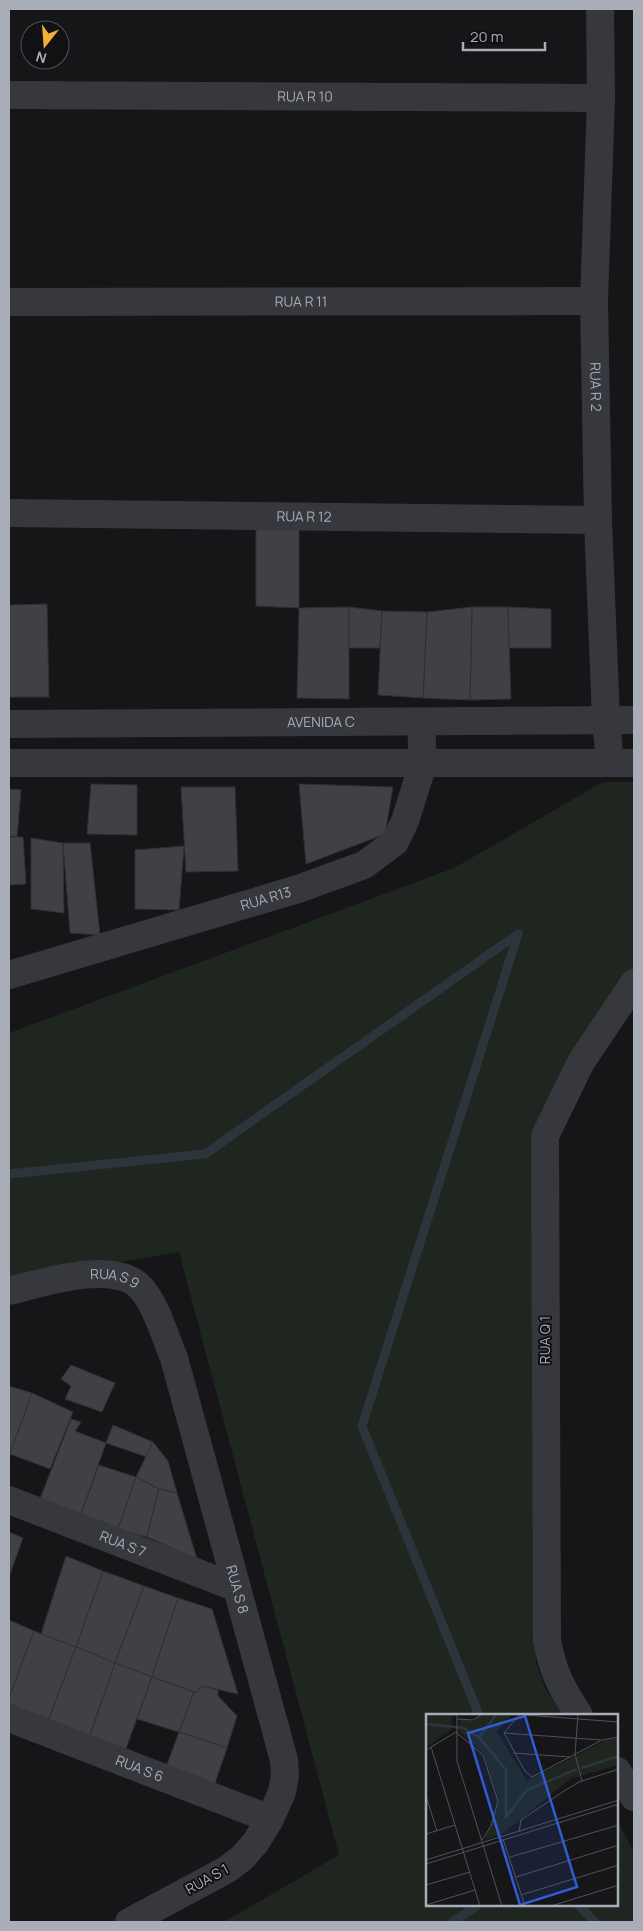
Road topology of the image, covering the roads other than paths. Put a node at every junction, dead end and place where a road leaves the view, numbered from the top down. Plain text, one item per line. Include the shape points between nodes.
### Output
1 (600, 9) edge
2 (9, 95) edge
3 (601, 98) junction
4 (594, 301) junction
5 (9, 302) edge
6 (9, 513) edge
7 (598, 520) junction
8 (606, 720) junction
9 (634, 720) edge
10 (421, 722) junction
11 (9, 724) edge
12 (622, 763) edge
13 (9, 764) edge
14 (423, 764) junction
15 (9, 975) edge
16 (634, 983) edge
17 (9, 1291) edge
18 (174, 1358) joint
19 (9, 1500) edge
20 (237, 1588) junction
21 (578, 1714) edge
22 (9, 1718) edge
23 (618, 1773) edge
24 (634, 1797) edge
25 (270, 1819) junction
26 (129, 1922) edge

1 - 3 street, RUA R 2
2 - 3 street, RUA R 10
3 - 4 street, RUA R 2
4 - 5 street, RUA R 11
4 - 7 street, RUA R 2
6 - 7 street, RUA R 12
7 - 8 street, RUA R 2
8 - 9 street, AVENIDA C
8 - 10 street, AVENIDA C
8 - 12 street, RUA R 2
10 - 11 street, AVENIDA C
10 - 14 street, RUA R13
12 - 14 street
13 - 14 street
14 - 15 street, RUA R13 via 395,842 364,865 298,889
16 - 21 street, RUA Q 1 via 581,1062 545,1136 546,1640 561,1688
17 - 18 street, RUA S 9 via 92,1272 118,1276 139,1285 154,1306
18 - 20 street, RUA S 8
19 - 20 street, RUA S 7
20 - 25 street, RUA S 8 via 284,1760 282,1792
22 - 25 street, RUA S 6
23 - 24 street
25 - 26 street, RUA S 1 via 256,1842 226,1870

